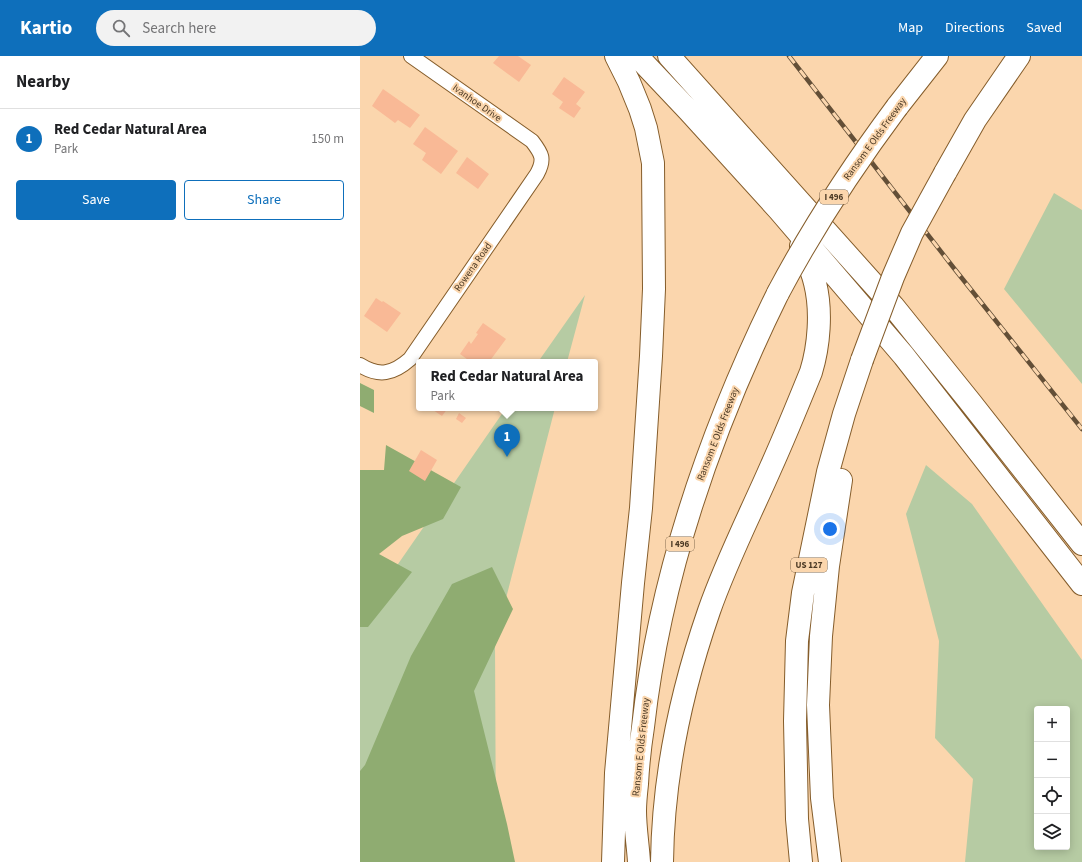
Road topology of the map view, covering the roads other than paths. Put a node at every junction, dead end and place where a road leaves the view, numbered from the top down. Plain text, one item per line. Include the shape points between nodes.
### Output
1 (410, 56) edge
2 (616, 56) edge
3 (637, 56) edge
4 (669, 56) edge
5 (937, 56) edge
6 (1019, 56) edge
7 (541, 152) joint
8 (779, 210) junction
9 (862, 360) junction
10 (360, 365) edge
11 (1082, 544) edge
12 (1082, 584) edge
13 (635, 810) junction
14 (613, 862) edge
15 (631, 862) edge
16 (639, 862) edge
17 (662, 862) edge
18 (801, 862) edge
19 (830, 862) edge

1 - 7 street, Ivanhoe Drive via 532,141
2 - 14 highway via 640,109 653,163 654,289 641,508 616,773
3 - 8 highway
4 - 11 highway via 893,306
5 - 13 highway, Ransom E Olds Freeway / I 496, bridge via 897,107 830,203 798,256 751,350 726,409 674,562 655,642 639,755
6 - 9 highway, bridge via 975,120 912,233
7 - 10 street, Rowena Road via 542,165 538,174 410,359 400,368 389,372 375,372
8 - 12 highway via 904,356
8 - 17 highway via 801,246 816,284 819,323 817,347 811,372 718,588 688,678 672,749 665,796
9 - 18 highway, US 127 via 826,479 803,593 797,641 794,721
9 - 19 highway via 833,523 821,636 818,705 822,798
13 - 15 highway
13 - 16 highway, Ransom E Olds Freeway / I 496

